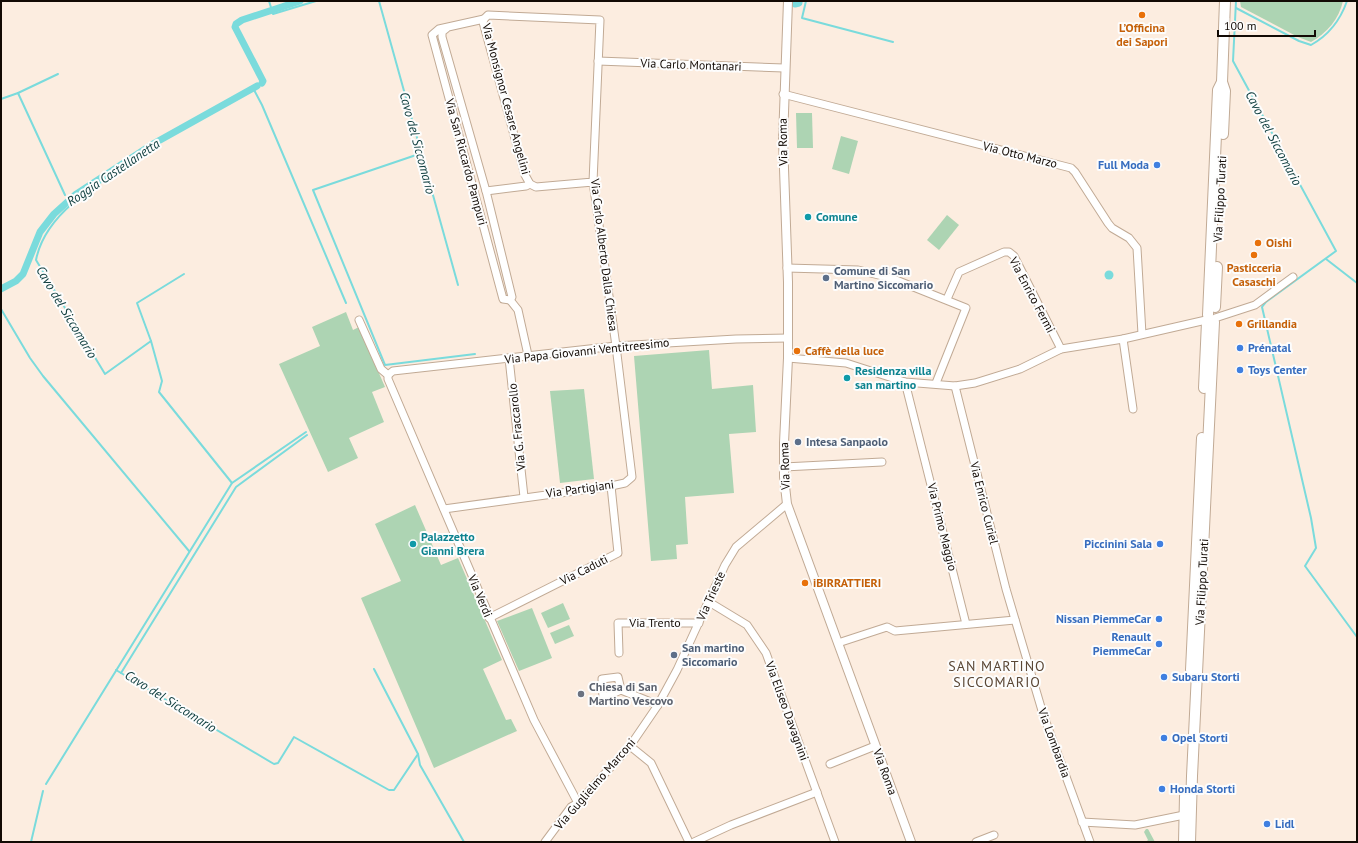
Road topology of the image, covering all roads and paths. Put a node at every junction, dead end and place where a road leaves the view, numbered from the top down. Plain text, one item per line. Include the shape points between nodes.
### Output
1 (788, 1) edge
2 (1225, 1) edge
3 (484, 19) junction
4 (600, 20) joint
5 (447, 28) junction
6 (598, 61) junction
7 (784, 68) junction
8 (783, 94) junction
9 (482, 181) junction
10 (593, 182) junction
11 (472, 184) junction
12 (530, 184) junction
13 (487, 194) junction
14 (476, 200) junction
15 (787, 268) junction
16 (1293, 277) dead end
17 (947, 299) junction
18 (510, 300) junction
19 (1211, 319) junction
20 (359, 320) dead end
21 (1142, 334) junction
22 (788, 338) junction
23 (1123, 339) junction
24 (616, 346) junction
25 (1060, 349) junction
26 (528, 355) junction
27 (509, 358) junction
28 (788, 358) junction
29 (388, 375) junction
30 (905, 382) junction
31 (936, 383) junction
32 (955, 386) junction
33 (1133, 409) dead end
34 (882, 462) dead end
35 (784, 467) junction
36 (611, 486) junction
37 (524, 497) junction
38 (787, 504) junction
39 (444, 510) junction
40 (709, 602) junction
41 (489, 618) junction
42 (1015, 620) junction
43 (699, 623) junction
44 (966, 624) junction
45 (838, 643) junction
46 (619, 653) dead end
47 (621, 690) dead end
48 (658, 705) junction
49 (630, 746) junction
50 (875, 746) junction
51 (830, 764) dead end
52 (817, 792) junction
53 (578, 804) junction
54 (1184, 816) junction
55 (1082, 822) junction
56 (994, 835) dead end
57 (545, 842) edge
58 (689, 842) edge
59 (694, 842) edge
60 (834, 842) edge
61 (911, 842) edge
62 (976, 842) edge
63 (1090, 842) edge
64 (1184, 842) edge
65 (1190, 842) edge

1 - 7 street, Via Roma
2 - 19 main road, Via Filippo Turati via 1222,82 1225,91
3 - 4 street, Via Monsignor Cesare Angelini via 488,15
3 - 5 street, Via San Riccardo Pampuri
3 - 12 street, Via Monsignor Cesare Angelini via 525,175
4 - 6 street, Via Carlo Alberto Dalla Chiesa
5 - 9 street, Via San Riccardo Pampuri via 442,32 442,37
5 - 11 street, Via San Riccardo Pampuri via 438,29 432,35
6 - 7 street, Via Carlo Montanari
6 - 10 street, Via Carlo Alberto Dalla Chiesa
7 - 8 street, Via Roma
8 - 15 street, Via Roma
8 - 21 street, Via Otto Marzo via 1071,168 1112,228 1129,238 1137,248
9 - 11 street
9 - 13 street, Via San Riccardo Pampuri
10 - 12 street, Via Monsignor Cesare Angelini via 536,187
10 - 24 street, Via Carlo Alberto Dalla Chiesa
11 - 14 street, Via San Riccardo Pampuri
12 - 13 street, Via San Riccardo Pampuri
13 - 14 street
13 - 18 street, Via San Riccardo Pampuri via 512,297
14 - 18 street, Via San Riccardo Pampuri via 503,299
15 - 17 street via 858,270 891,278
15 - 22 street, Via Roma
16 - 19 street via 1255,305
17 - 25 street, Via Enrico Fermi via 959,272 1009,252 1014,256
17 - 31 street via 966,308
18 - 26 street, Via San Riccardo Pampuri via 518,310
19 - 21 street
19 - 54 main road, Via Filippo Turati
19 - 65 main road, Via Filippo Turati
20 - 29 street, Via Verdi via 381,370
21 - 23 street
22 - 24 street, Via Papa Giovanni Ventitreesimo
22 - 28 street, Via Roma
23 - 25 street
23 - 33 street
24 - 26 street, Via Papa Giovanni Ventitreesimo
24 - 36 street, Via Partigiani via 632,477 625,483
25 - 32 street via 1020,369 975,383
26 - 27 street, Via Papa Giovanni Ventitreesimo
27 - 29 street, Via Papa Giovanni Ventitreesimo via 392,372
27 - 37 street, Via G. Fraccarollo
28 - 30 street via 846,363
28 - 35 street, Via Roma
29 - 39 street, Via Verdi
30 - 31 street
30 - 44 street, Via Primo Maggio
31 - 32 street
32 - 42 street, Via Enrico Curiel
34 - 35 street
35 - 38 street, Via Roma
36 - 37 street, Via Partigiani
36 - 41 street, Via Caduti via 618,553
37 - 39 street, Via Partigiani
38 - 40 street, Via Trieste via 736,547 725,564
38 - 45 street, Via Roma
39 - 41 street, Via Verdi
40 - 43 street, Via Trieste
40 - 52 street, Via Eliseo Davagnini via 748,625 766,653
41 - 53 street, Via Verdi via 534,720
42 - 44 street
42 - 55 street, Via Lombardia via 1043,714
43 - 46 street, Via Trento via 618,623
43 - 48 street, Via Trieste
44 - 45 street via 895,631 887,627
45 - 50 street, Via Roma
47 - 48 street
48 - 49 street, Via Guglielmo Marconi
49 - 53 street, Via Guglielmo Marconi
49 - 58 street via 651,763
50 - 51 street
50 - 61 street, Via Roma
52 - 59 street via 730,825
52 - 60 street, Via Eliseo Davagnini
53 - 57 street, Via Guglielmo Marconi via 571,807
54 - 55 street via 1135,825
54 - 64 main road, Via Filippo Turati
55 - 63 street, Via Lombardia
56 - 62 street

